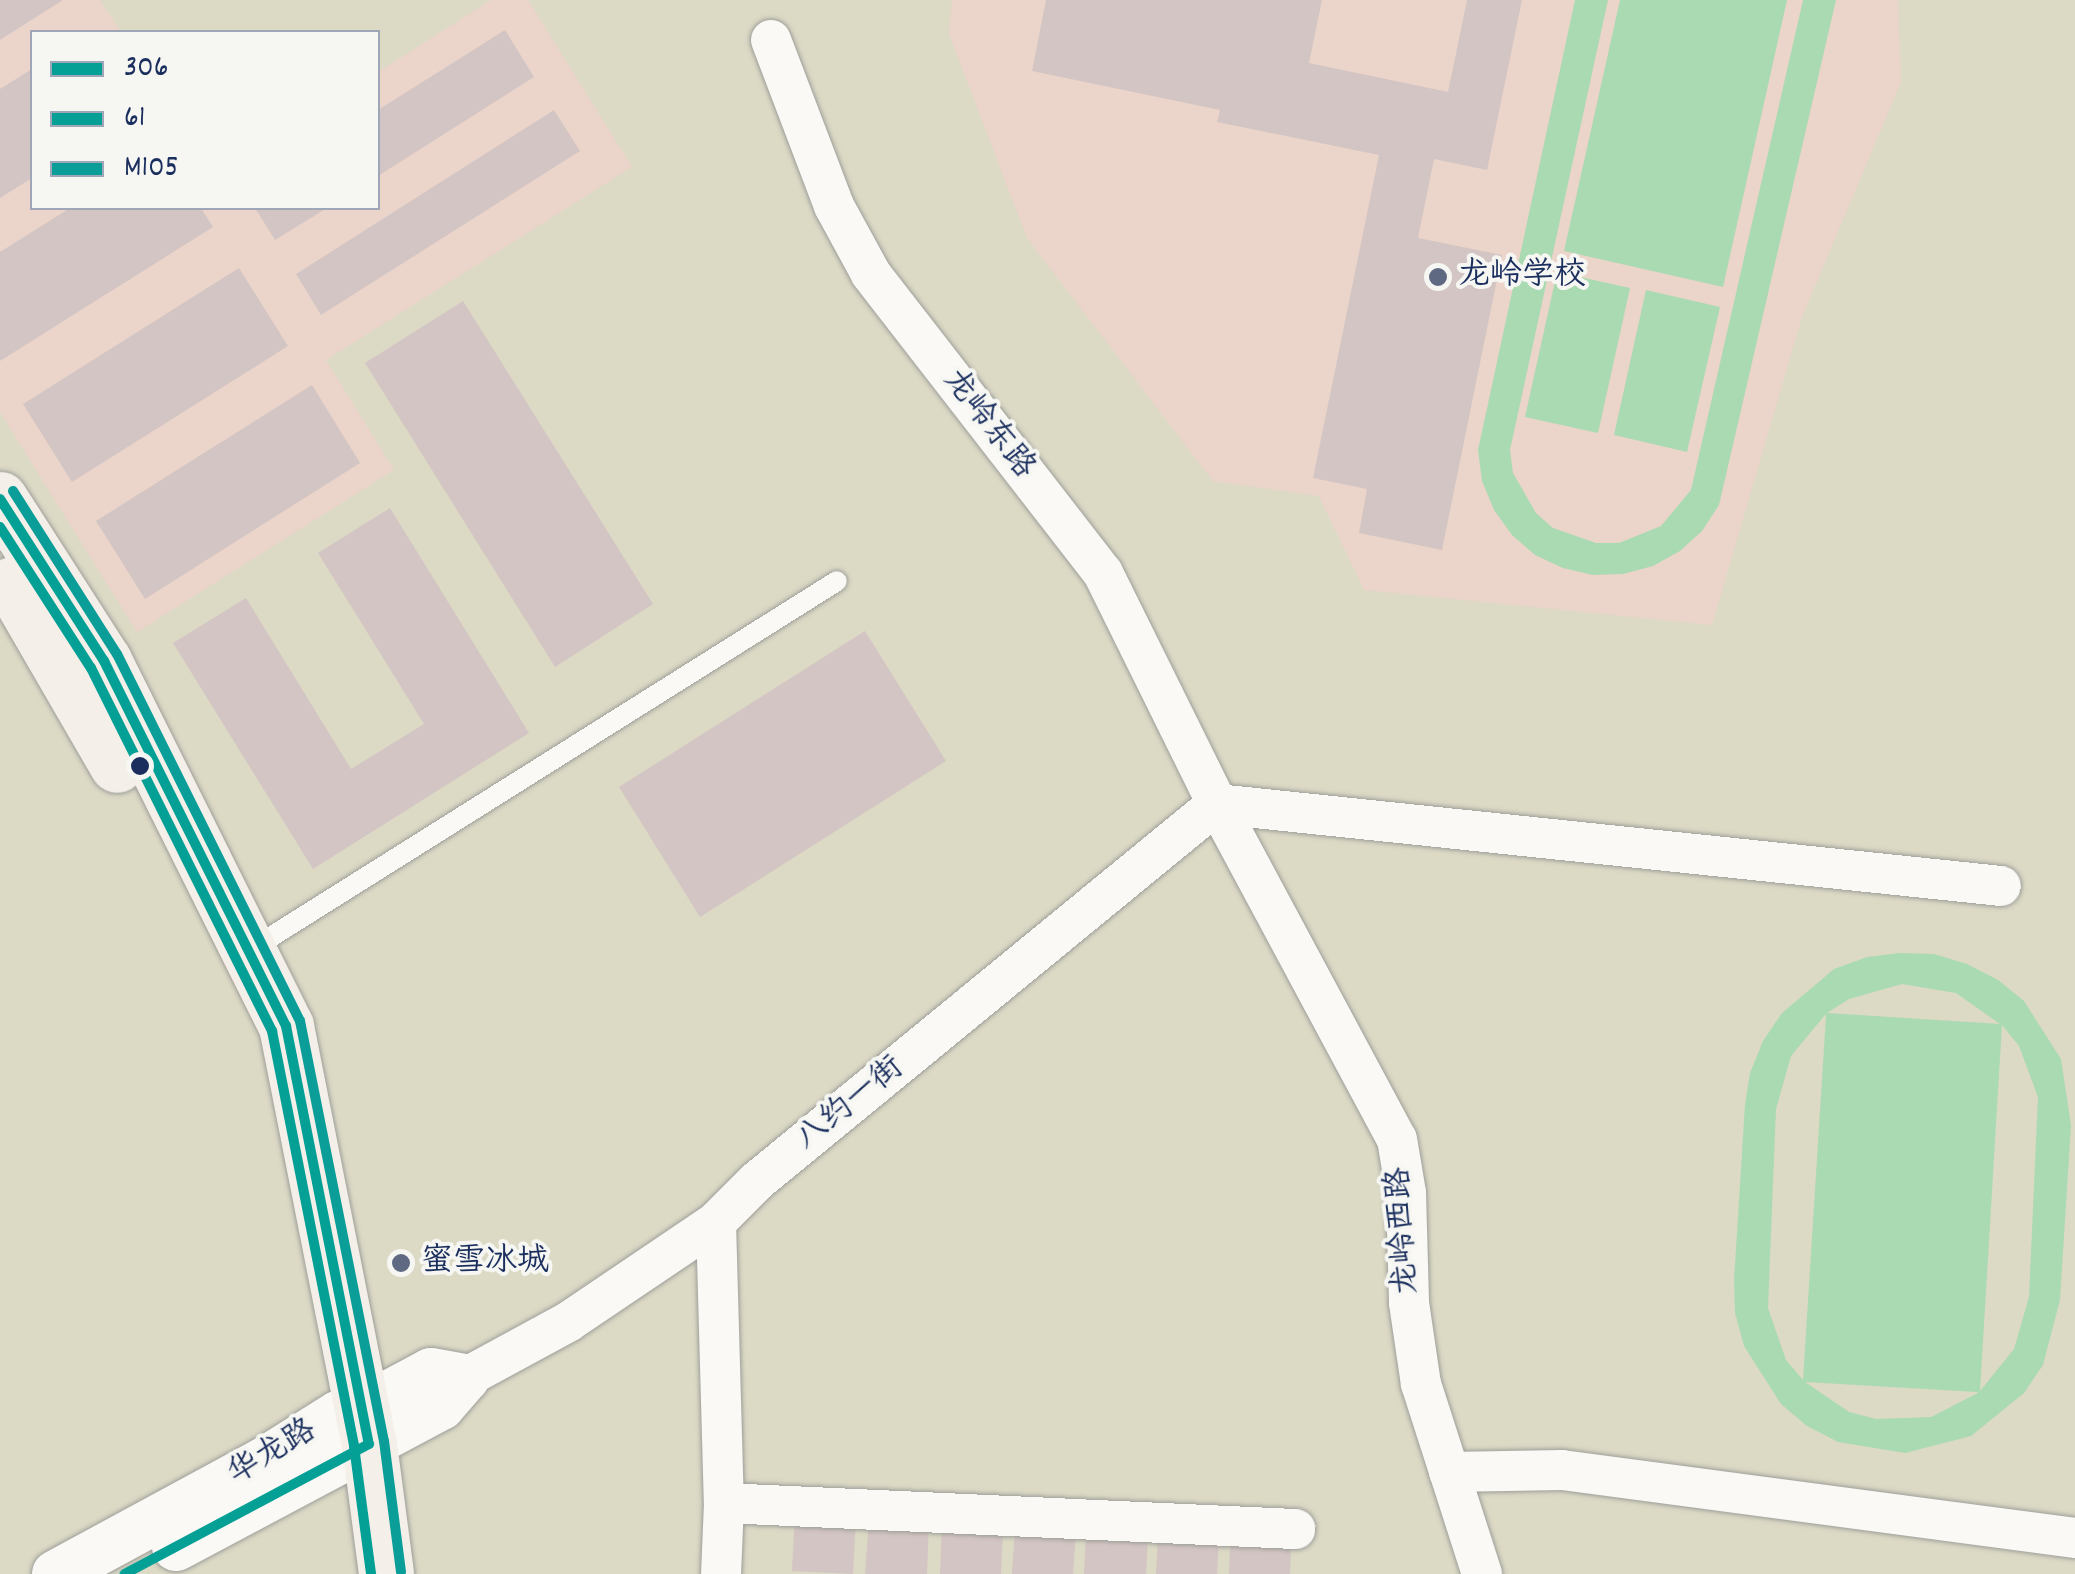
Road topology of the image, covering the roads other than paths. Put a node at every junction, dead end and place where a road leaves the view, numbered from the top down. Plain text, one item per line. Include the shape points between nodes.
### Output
1 (770, 40) dead end
2 (0, 500) edge
3 (0, 565) edge
4 (838, 582) dead end
5 (1217, 804) junction
6 (2001, 886) dead end
7 (248, 951) junction
8 (716, 1222) junction
9 (465, 1378) joint
10 (354, 1431) junction
11 (1450, 1472) junction
12 (724, 1503) junction
13 (1295, 1529) dead end
14 (2075, 1538) edge
15 (56, 1574) edge
16 (124, 1574) edge
17 (361, 1574) edge
18 (386, 1574) edge
19 (720, 1574) edge
20 (1482, 1574) edge

1 - 5 street, 龙岭东路 via 834,206 871,274 1103,573
2 - 7 main road via 104,661
3 - 10 main road via 215,942 255,1040
4 - 7 lane
5 - 6 street
5 - 8 street, 八约一街 via 757,1181
5 - 11 street, 龙岭西路 via 1397,1139 1421,1384
7 - 10 main road via 286,1026
8 - 9 street, 八约一街 via 568,1322
8 - 12 street
9 - 10 street, 华龙路 via 431,1372
10 - 15 street, 华龙路 via 264,1462
10 - 16 street, 华龙路
10 - 17 main road
10 - 18 main road
11 - 14 street via 1562,1470
11 - 20 street, 龙岭西路
12 - 13 street
12 - 19 street

